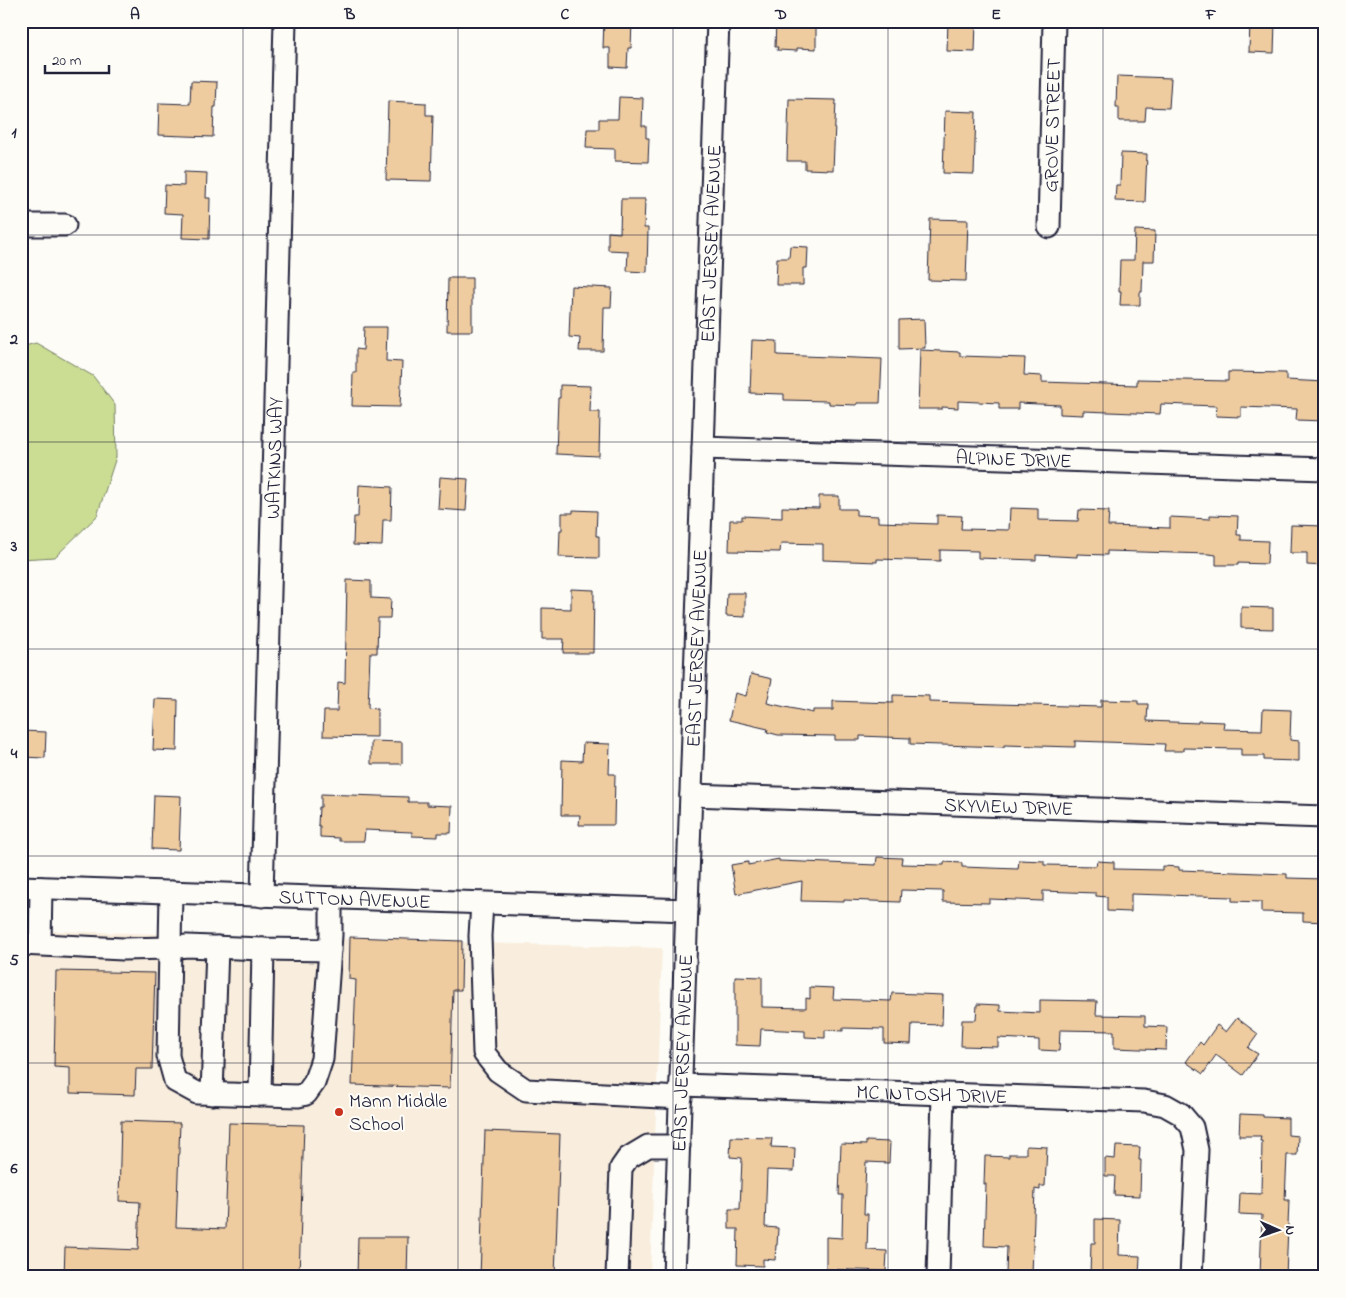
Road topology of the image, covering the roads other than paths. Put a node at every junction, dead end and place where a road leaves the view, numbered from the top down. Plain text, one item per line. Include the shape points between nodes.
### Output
1 (285, 21) edge
2 (718, 21) edge
3 (1054, 21) edge
4 (21, 225) edge
5 (65, 225) dead end
6 (1049, 227) dead end
7 (703, 448) junction
8 (1325, 469) edge
9 (691, 795) junction
10 (1325, 816) edge
11 (31, 887) edge
12 (171, 892) junction
13 (262, 896) junction
14 (331, 898) junction
15 (482, 903) junction
16 (687, 910) junction
17 (30, 944) edge
18 (217, 947) junction
19 (169, 948) junction
20 (263, 949) junction
21 (330, 950) junction
22 (681, 1092) junction
23 (212, 1094) junction
24 (260, 1095) junction
25 (943, 1095) junction
26 (679, 1146) junction
27 (617, 1277) edge
28 (674, 1277) edge
29 (938, 1277) edge
30 (1191, 1277) edge

1 - 13 street, WATKINS WAY
2 - 7 street, EAST JERSEY AVENUE
3 - 6 street, GROVE STREET
4 - 5 street
7 - 8 street, ALPINE DRIVE
7 - 9 street, EAST JERSEY AVENUE
9 - 10 street, SKYVIEW DRIVE
9 - 16 street, EAST JERSEY AVENUE
11 - 12 street, SUTTON AVENUE
11 - 17 street
12 - 13 street, SUTTON AVENUE
12 - 19 street
13 - 14 street, SUTTON AVENUE
14 - 15 street, SUTTON AVENUE
14 - 21 street
15 - 16 street, SUTTON AVENUE
15 - 22 street, MC INTOSH DRIVE via 484,1053 498,1071 526,1090
16 - 22 street, EAST JERSEY AVENUE
17 - 19 street
18 - 19 street
18 - 20 street
18 - 23 street
19 - 23 street via 168,1056 175,1081 197,1093
20 - 21 street
20 - 24 street
21 - 24 street via 322,1059 314,1083 306,1094 298,1096
22 - 25 street, MC INTOSH DRIVE
22 - 26 street, EAST JERSEY AVENUE
23 - 24 street
25 - 29 street
25 - 30 street, MC INTOSH DRIVE via 1144,1101 1165,1105 1180,1114 1192,1127 1197,1150
26 - 27 street via 648,1146 628,1158 621,1168
26 - 28 street, EAST JERSEY AVENUE

